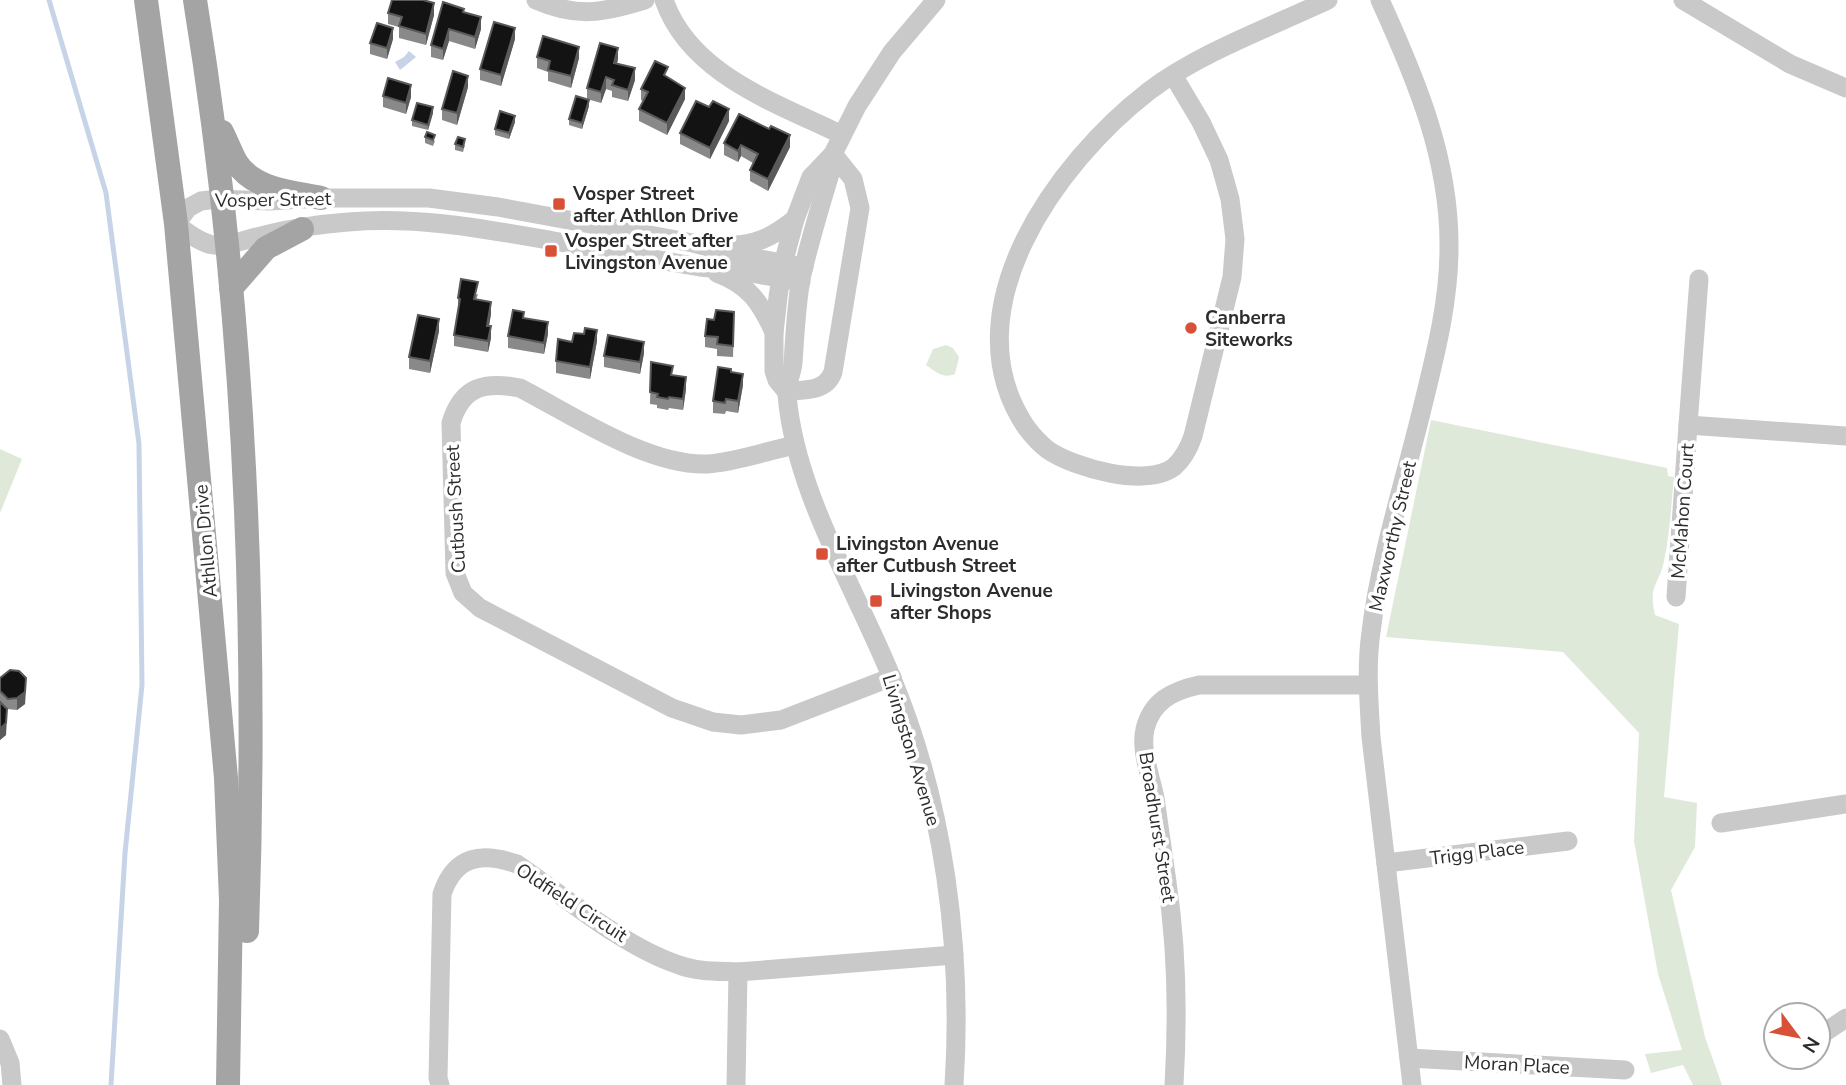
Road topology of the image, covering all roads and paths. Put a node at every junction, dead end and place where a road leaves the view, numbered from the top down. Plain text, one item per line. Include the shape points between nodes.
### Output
1 (146, 0) edge
2 (195, 0) edge
3 (536, 0) edge
4 (645, 0) edge
5 (664, 0) edge
6 (936, 0) edge
7 (1328, 0) edge
8 (1380, 0) edge
9 (1683, 0) edge
10 (1173, 75) junction
11 (1846, 88) edge
12 (213, 117) junction
13 (842, 135) junction
14 (833, 154) junction
15 (321, 198) junction
16 (223, 199) junction
17 (795, 219) junction
18 (176, 224) junction
19 (302, 229) junction
20 (693, 243) junction
21 (228, 247) junction
22 (701, 267) junction
23 (781, 271) junction
24 (802, 275) junction
25 (1699, 279) dead end
26 (231, 288) junction
27 (774, 333) junction
28 (786, 391) junction
29 (1688, 425) junction
30 (1846, 436) edge
31 (796, 445) junction
32 (1676, 597) dead end
33 (892, 677) junction
34 (1367, 685) junction
35 (1846, 804) edge
36 (1721, 823) dead end
37 (1568, 841) dead end
38 (1386, 863) junction
39 (954, 955) junction
40 (738, 972) junction
41 (0, 1039) edge
42 (1409, 1058) junction
43 (1625, 1070) dead end
44 (12, 1085) edge
45 (228, 1085) edge
46 (238, 1085) edge
47 (440, 1085) edge
48 (736, 1085) edge
49 (954, 1085) edge
50 (1174, 1085) edge
51 (1412, 1085) edge

1 - 18 main road, Athllon Drive
2 - 12 main road, Athllon Drive
3 - 4 street via 569,12 594,13
5 - 13 street via 681,33 712,66
6 - 13 street, Livingston Avenue via 892,52
7 - 10 street
8 - 34 street, Maxworthy Street via 1435,139 1446,193 1449,247 1442,325 1380,581
9 - 11 street via 1790,64
10 - 10 street via 1219,160 1235,239 1232,277 1187,453 1166,471 1147,477 1127,476 1070,462 1050,451 1026,428 1002,370 1001,312 1021,249 1074,161 1110,123
12 - 15 main road via 238,165 258,183
12 - 16 main road, Athllon Drive
13 - 14 street, Livingston Avenue
14 - 17 street, Livingston Avenue via 811,177
14 - 24 street, Livingston Avenue
14 - 28 street via 853,179 860,208 833,372 825,384
15 - 16 street, Vosper Street
15 - 20 street, Vosper Street via 429,198
16 - 18 street, Vosper Street via 194,204
16 - 21 main road, Athllon Drive
17 - 20 street via 776,235 756,242 736,246
17 - 23 street, Livingston Avenue
18 - 21 street via 207,244
18 - 45 main road, Athllon Drive via 226,778 231,900
19 - 21 street, Vosper Street
19 - 22 street, Vosper Street via 377,220 460,225
19 - 26 main road via 266,248
20 - 23 street, Vosper Street
21 - 26 main road, Athllon Drive
22 - 23 street, Vosper Street
22 - 27 street via 750,292
23 - 24 street, Vosper Street
23 - 27 street, Livingston Avenue
24 - 28 street, Livingston Avenue
25 - 29 street, McMahon Court
26 - 46 main road, Athllon Drive via 248,539 252,690 246,968
27 - 28 street, Livingston Avenue via 774,371
28 - 31 street, Livingston Avenue
29 - 30 street, McMahon Court
29 - 32 street, McMahon Court
31 - 33 street, Livingston Avenue via 820,515
31 - 33 street, Cutbush Street via 706,464 677,461 632,447 520,388 501,384 474,389 460,400 451,423 455,573 463,593 480,608 672,708 706,721 741,725 781,720
33 - 39 street, Livingston Avenue via 934,815
34 - 38 street, Maxworthy Street
34 - 50 street, Broadhurst Street via 1199,685 1178,690 1150,715 1144,733 1145,753 1172,930
35 - 36 street
37 - 38 street, Trigg Place
38 - 42 street, Maxworthy Street
39 - 40 street, Oldfield Circuit
39 - 49 street, Livingston Avenue
40 - 47 street, Oldfield Circuit via 679,965 622,937 517,864 499,858 472,859 457,867 442,894
40 - 48 street
41 - 44 street via 10,1063
42 - 43 street, Moran Place
42 - 51 street, Maxworthy Street

